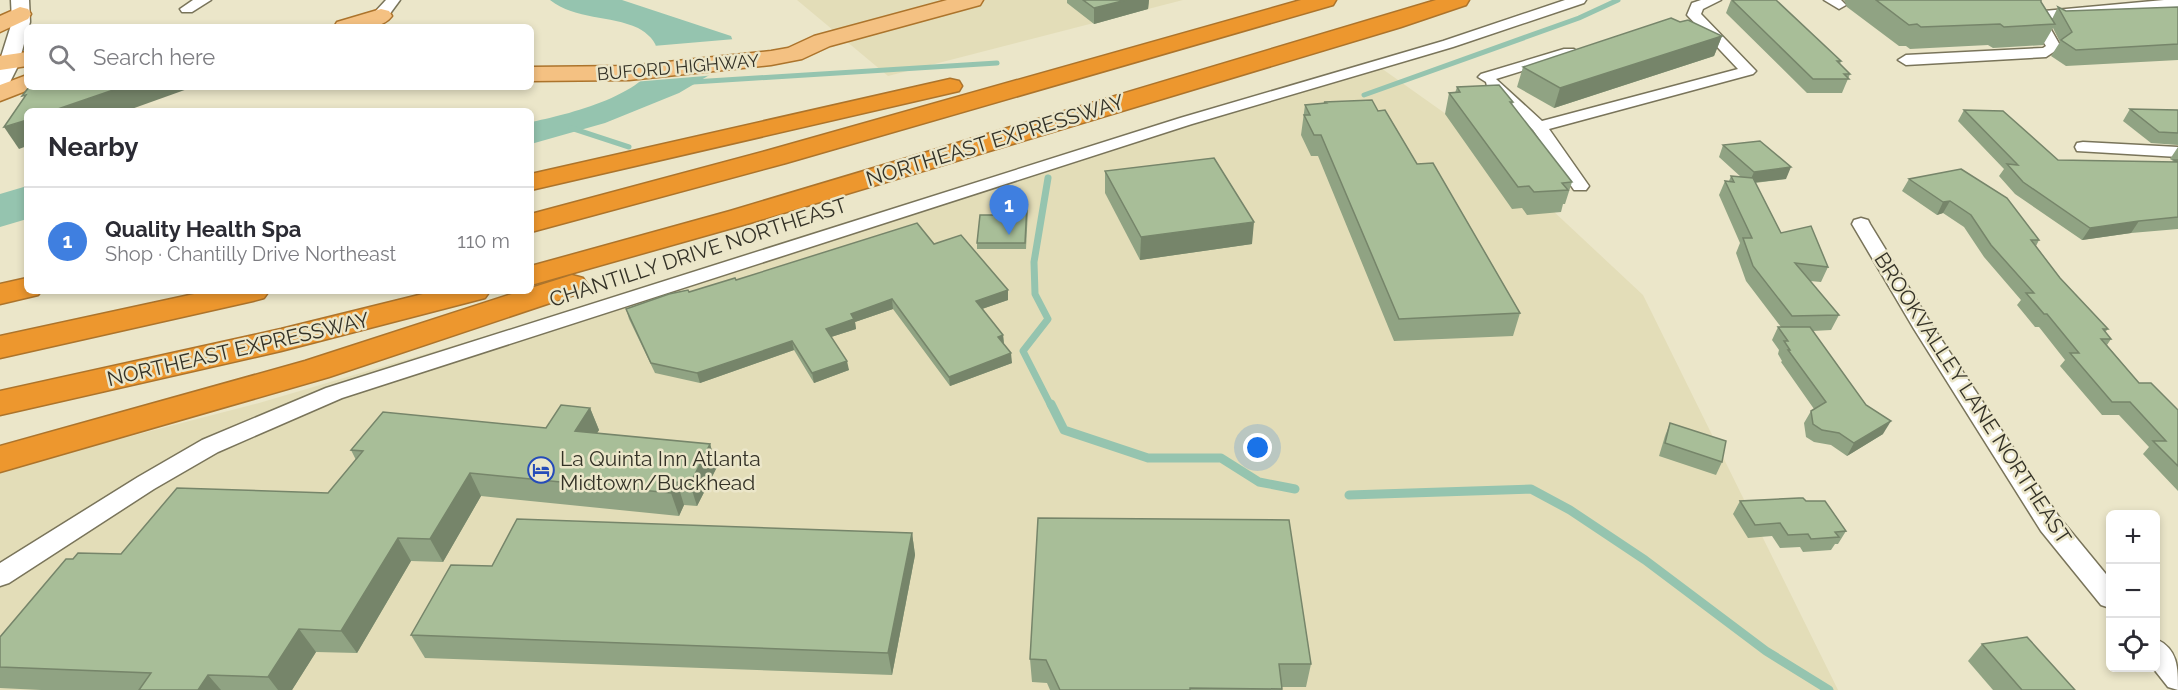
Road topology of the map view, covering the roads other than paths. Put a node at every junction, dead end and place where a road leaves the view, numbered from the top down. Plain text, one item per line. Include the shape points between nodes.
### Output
1 (204, 0) edge
2 (972, 0) edge
3 (1325, 0) edge
4 (1458, 0) edge
5 (1579, 0) edge
6 (1714, 0) edge
7 (2178, 3) edge
8 (20, 7) edge
9 (187, 9) dead end
10 (380, 14) edge
11 (353, 24) edge
12 (0, 26) edge
13 (1584, 48) edge
14 (11, 58) edge
15 (1906, 60) dead end
16 (542, 65) edge
17 (1097, 65) junction
18 (24, 83) edge
19 (0, 94) edge
20 (1539, 127) junction
21 (2083, 147) dead end
22 (2178, 152) edge
23 (534, 181) edge
24 (1580, 186) dead end
25 (821, 193) junction
26 (534, 222) edge
27 (1861, 224) dead end
28 (534, 275) edge
29 (24, 289) edge
30 (0, 294) edge
31 (239, 294) edge
32 (462, 294) edge
33 (0, 347) edge
34 (0, 403) edge
35 (0, 459) edge
36 (0, 576) edge
37 (2106, 592) edge
38 (2160, 656) edge
39 (2178, 678) edge

1 - 9 street
2 - 16 main road, BUFORD HIGHWAY via 822,41 794,54 769,50 648,72
3 - 17 highway, NORTHEAST EXPRESSWAY
4 - 25 highway, NORTHEAST EXPRESSWAY
5 - 36 street, CHANTILLY DRIVE NORTHEAST via 334,393 210,446
6 - 20 street via 1697,6 1688,17 1748,71
7 - 15 street via 2038,15 2038,22 2054,47 2046,52
8 - 12 main road
8 - 14 street
10 - 11 main road
13 - 20 street via 1486,77
17 - 23 highway via 1007,74
17 - 26 highway, NORTHEAST EXPRESSWAY
18 - 19 main road
20 - 24 street
21 - 22 street
25 - 28 highway, NORTHEAST EXPRESSWAY
25 - 35 highway via 671,253 340,361
27 - 37 street, BROOKVALLEY LANE NORTHEAST via 2044,516
29 - 30 highway
31 - 33 highway
32 - 34 highway, NORTHEAST EXPRESSWAY via 281,340
38 - 39 street

